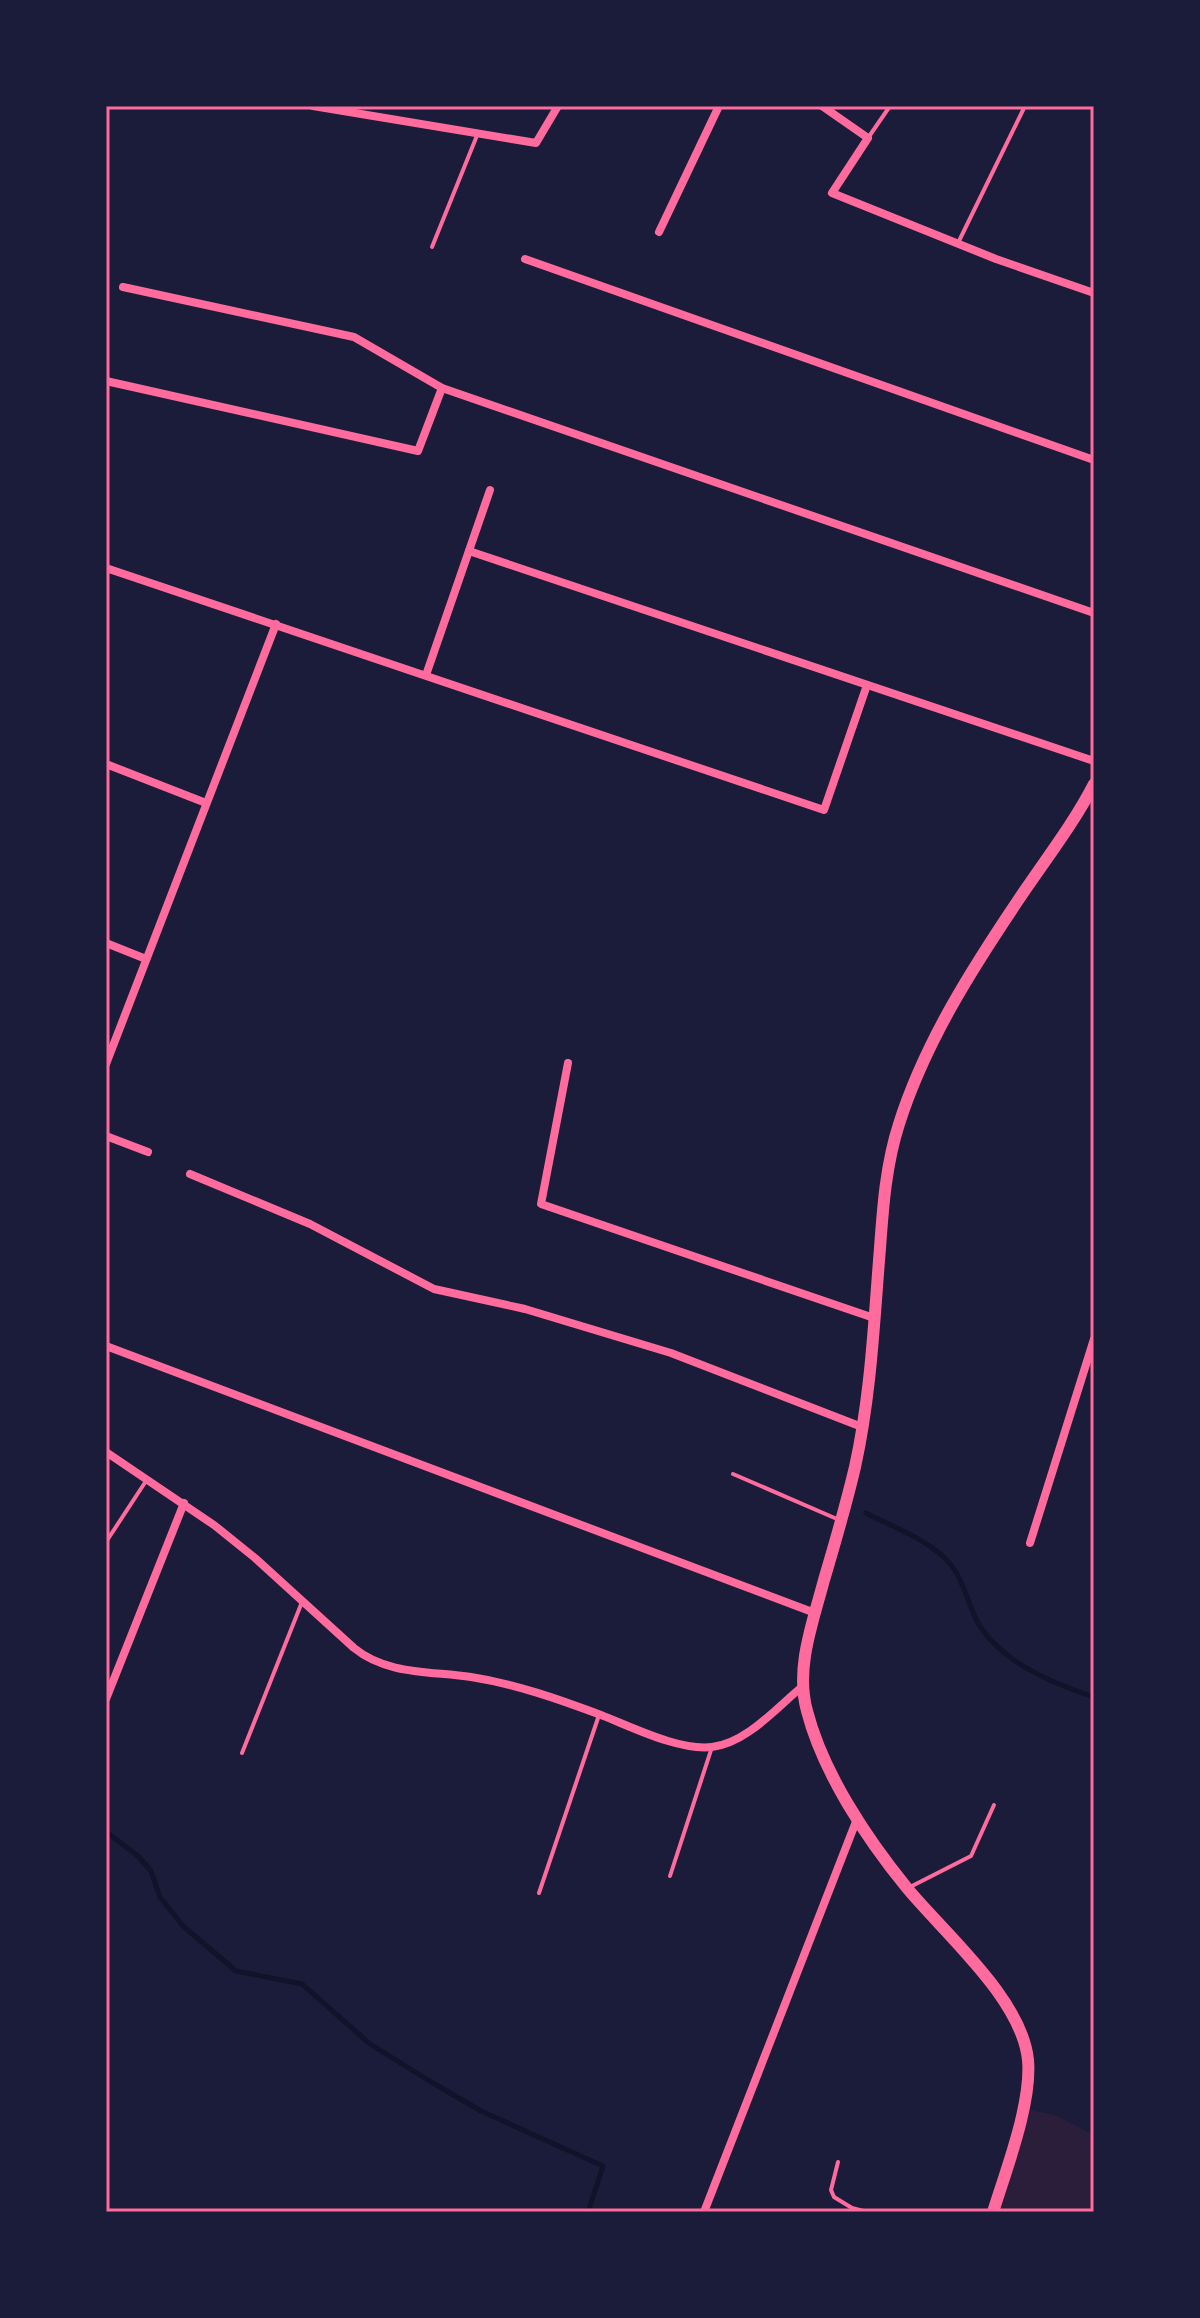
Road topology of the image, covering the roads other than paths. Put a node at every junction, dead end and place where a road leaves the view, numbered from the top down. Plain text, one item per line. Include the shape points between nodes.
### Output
1 (313, 106) edge
2 (558, 106) edge
3 (719, 106) edge
4 (822, 106) edge
5 (890, 106) edge
6 (1025, 106) edge
7 (333, 108) edge
8 (478, 133) junction
9 (868, 138) junction
10 (659, 232) dead end
11 (958, 243) junction
12 (432, 247) dead end
13 (525, 259) dead end
14 (123, 287) dead end
15 (1094, 293) edge
16 (106, 381) edge
17 (442, 388) junction
18 (1094, 460) edge
19 (490, 490) dead end
20 (469, 551) junction
21 (106, 568) edge
22 (1094, 613) edge
23 (276, 624) junction
24 (426, 675) junction
25 (867, 685) junction
26 (1094, 761) edge
27 (106, 764) edge
28 (1093, 790) edge
29 (206, 803) junction
30 (106, 943) edge
31 (146, 959) junction
32 (568, 1063) dead end
33 (106, 1064) edge
34 (106, 1136) edge
35 (148, 1152) dead end
36 (190, 1174) dead end
37 (874, 1318) junction
38 (1094, 1339) edge
39 (106, 1346) edge
40 (862, 1427) junction
41 (106, 1452) edge
42 (733, 1474) dead end
43 (147, 1479) junction
44 (184, 1503) junction
45 (841, 1520) junction
46 (106, 1542) edge
47 (1030, 1543) dead end
48 (302, 1600) junction
49 (815, 1613) junction
50 (803, 1686) junction
51 (106, 1699) edge
52 (599, 1715) junction
53 (712, 1747) junction
54 (242, 1753) dead end
55 (994, 1805) dead end
56 (858, 1818) junction
57 (670, 1876) dead end
58 (908, 1888) junction
59 (539, 1893) dead end
60 (838, 2162) dead end
61 (704, 2212) edge
62 (867, 2212) edge
63 (993, 2212) edge

1 - 7 street
2 - 8 street via 536,143
3 - 10 street
4 - 9 street
5 - 9 lane
6 - 11 lane
7 - 8 street
8 - 12 lane
9 - 11 street via 832,193
11 - 15 street
13 - 18 street
14 - 17 street via 354,337
16 - 17 street via 418,451
17 - 22 street
19 - 20 street
20 - 24 street
20 - 25 street
21 - 23 street
23 - 24 street
23 - 29 street
24 - 25 street via 824,810
25 - 26 street
27 - 29 street
28 - 37 main road via 969,977 914,1084 889,1166
29 - 31 street
30 - 31 street
31 - 33 street
32 - 37 street via 541,1204
34 - 35 street
36 - 40 street via 321,1229 434,1289 525,1309 671,1353
37 - 40 main road
38 - 47 street
39 - 49 street
40 - 45 main road
41 - 43 street
42 - 45 lane
43 - 44 street
43 - 46 lane
44 - 48 street
44 - 51 street
45 - 49 main road
48 - 52 street via 374,1662 505,1683
48 - 54 lane
49 - 50 main road
50 - 53 street via 745,1734
50 - 56 main road via 807,1712 827,1762
52 - 53 street via 679,1743
52 - 59 lane
53 - 57 lane
55 - 58 lane via 971,1856
56 - 58 main road
56 - 61 street
58 - 63 main road via 995,1988 1027,2055 1025,2097
60 - 62 lane via 834,2197

